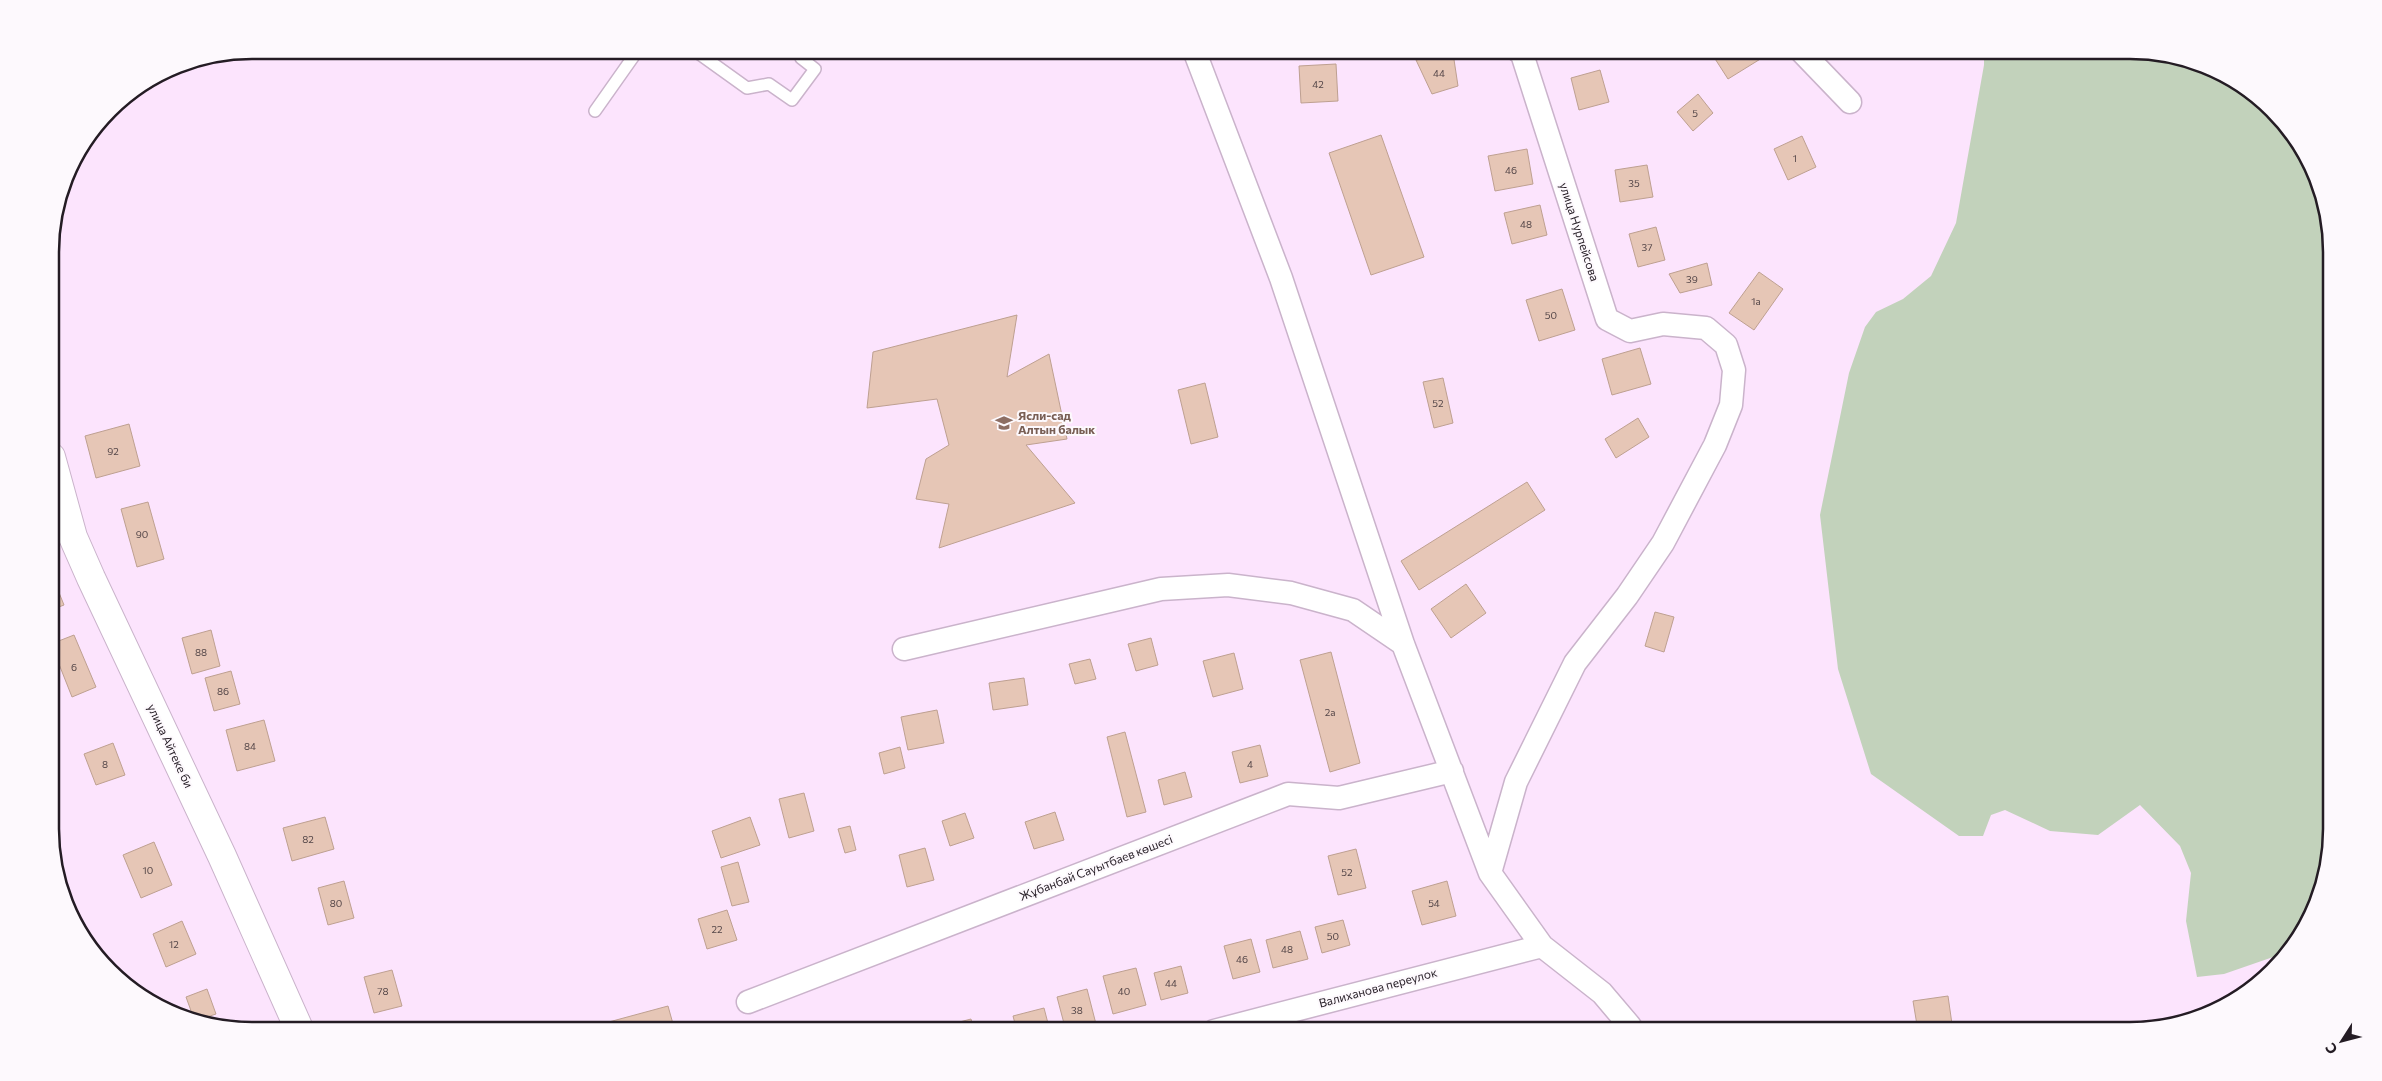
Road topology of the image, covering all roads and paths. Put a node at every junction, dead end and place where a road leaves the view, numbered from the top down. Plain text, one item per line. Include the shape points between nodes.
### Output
1 (632, 59) edge
2 (707, 59) edge
3 (802, 59) edge
4 (1197, 59) edge
5 (1527, 59) edge
6 (1809, 59) edge
7 (1850, 102) dead end
8 (595, 111) dead end
9 (59, 486) edge
10 (1403, 644) junction
11 (904, 649) dead end
12 (1452, 770) junction
13 (1490, 873) junction
14 (1542, 946) junction
15 (748, 1002) dead end
16 (296, 1022) edge
17 (1249, 1022) edge
18 (1627, 1022) edge

1 - 8 lane
2 - 3 lane via 748,88 769,84 792,100 815,69
4 - 10 street via 1281,278
5 - 13 street, улица Нурпейсова via 1607,319 1630,331 1663,324 1706,328 1726,345 1734,370 1731,405 1715,445 1663,543 1575,663 1516,782
6 - 7 street
9 - 16 street, улица Айтеке би via 73,537 90,578 222,856
10 - 11 street via 1353,610 1291,592 1228,585 1161,589
10 - 12 street
12 - 13 street
12 - 15 street, Жұбанбай Сауытбаев көшесі via 1339,798 1288,794
13 - 14 street
14 - 17 street, Валиханова переулок
14 - 18 street via 1602,993

